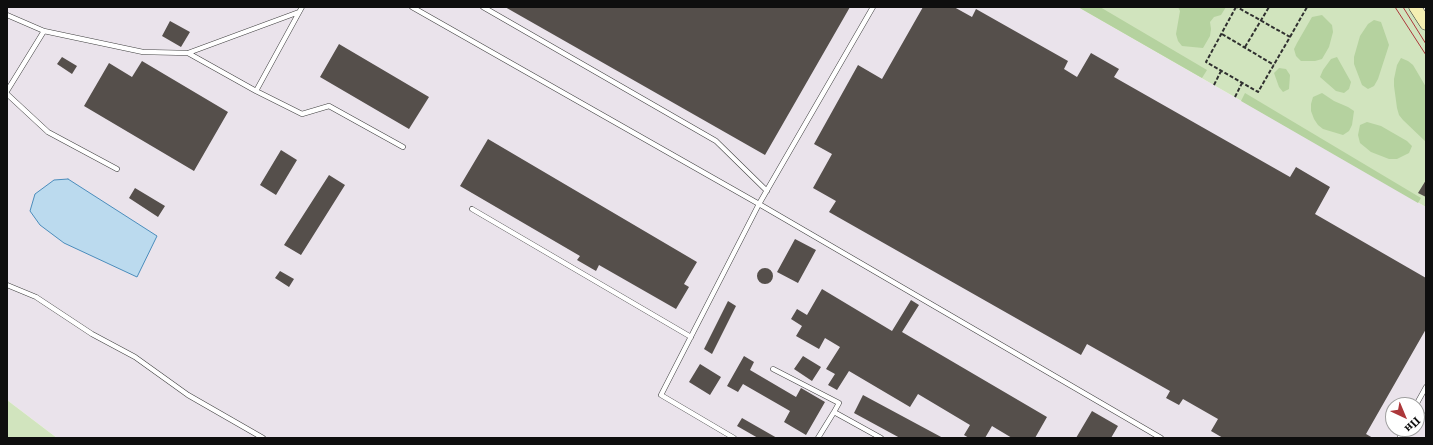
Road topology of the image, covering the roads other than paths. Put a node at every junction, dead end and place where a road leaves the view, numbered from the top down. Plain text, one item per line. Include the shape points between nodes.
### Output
1 (302, 7) edge
2 (412, 7) edge
3 (483, 7) edge
4 (873, 7) edge
5 (1415, 7) edge
6 (299, 12) junction
7 (7, 15) edge
8 (1426, 24) edge
9 (44, 31) junction
10 (188, 54) junction
11 (256, 91) junction
12 (7, 92) edge
13 (403, 147) dead end
14 (117, 169) dead end
15 (767, 191) junction
16 (759, 204) junction
17 (472, 209) dead end
18 (7, 285) edge
19 (691, 338) junction
20 (773, 369) dead end
21 (1426, 387) edge
22 (1420, 397) edge
23 (834, 412) junction
24 (263, 438) edge
25 (734, 438) edge
26 (818, 438) edge
27 (881, 438) edge
28 (1161, 438) edge

1 - 6 lane
2 - 16 lane
3 - 15 lane via 716,141
4 - 15 lane
5 - 8 main road
6 - 10 lane
6 - 11 lane
7 - 9 lane
9 - 10 lane via 143,52
9 - 12 lane
10 - 11 lane
11 - 13 lane via 302,114 329,106
12 - 14 lane via 48,132
15 - 16 lane
16 - 19 lane
16 - 28 lane
17 - 19 lane
18 - 24 lane via 36,297 92,334 135,357 188,395
19 - 25 lane via 661,395
20 - 23 lane via 839,403
21 - 22 lane
23 - 26 lane
23 - 27 lane

